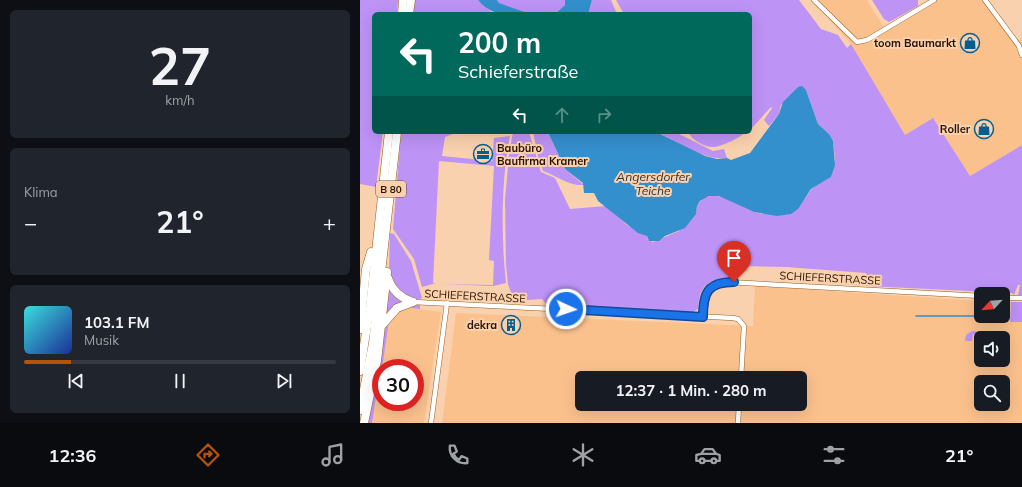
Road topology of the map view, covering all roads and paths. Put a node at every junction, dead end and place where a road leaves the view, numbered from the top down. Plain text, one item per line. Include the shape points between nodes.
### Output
1 (403, 0) edge
2 (411, 0) edge
3 (814, 0) edge
4 (923, 0) edge
5 (934, 0) edge
6 (985, 0) edge
7 (923, 6) junction
8 (402, 12) edge
9 (409, 12) edge
10 (1020, 46) edge
11 (1022, 54) edge
12 (389, 134) edge
13 (397, 134) edge
14 (379, 222) junction
15 (386, 235) junction
16 (366, 269) junction
17 (387, 273) junction
18 (360, 280) edge
19 (974, 296) edge
20 (1010, 298) edge
21 (1022, 298) edge
22 (413, 302) junction
23 (447, 303) junction
24 (703, 317) junction
25 (360, 327) edge
26 (381, 329) junction
27 (360, 371) edge
28 (741, 371) edge
29 (360, 410) edge
30 (739, 411) edge
31 (364, 423) edge
32 (431, 423) edge
33 (738, 423) edge

1 - 8 highway
2 - 9 highway
3 - 7 street via 857,42 867,40
4 - 7 street
5 - 7 street
6 - 10 street
10 - 11 street
12 - 14 highway, B 80
13 - 15 highway, B 80
14 - 16 highway
14 - 27 highway, B 80
15 - 17 highway
15 - 29 highway, B 80 via 373,342
16 - 18 highway
16 - 25 highway
17 - 22 highway via 394,290
17 - 26 highway
19 - 24 street, SCHIEFERSTRASSE via 727,282 712,286 708,291 704,300
20 - 21 street
22 - 23 street, SCHIEFERSTRASSE
22 - 26 highway via 393,312
23 - 24 street, SCHIEFERSTRASSE
23 - 32 street
24 - 28 street, SCHIEFERSTRASSE via 733,318 742,323 744,332
26 - 31 highway
30 - 33 street

